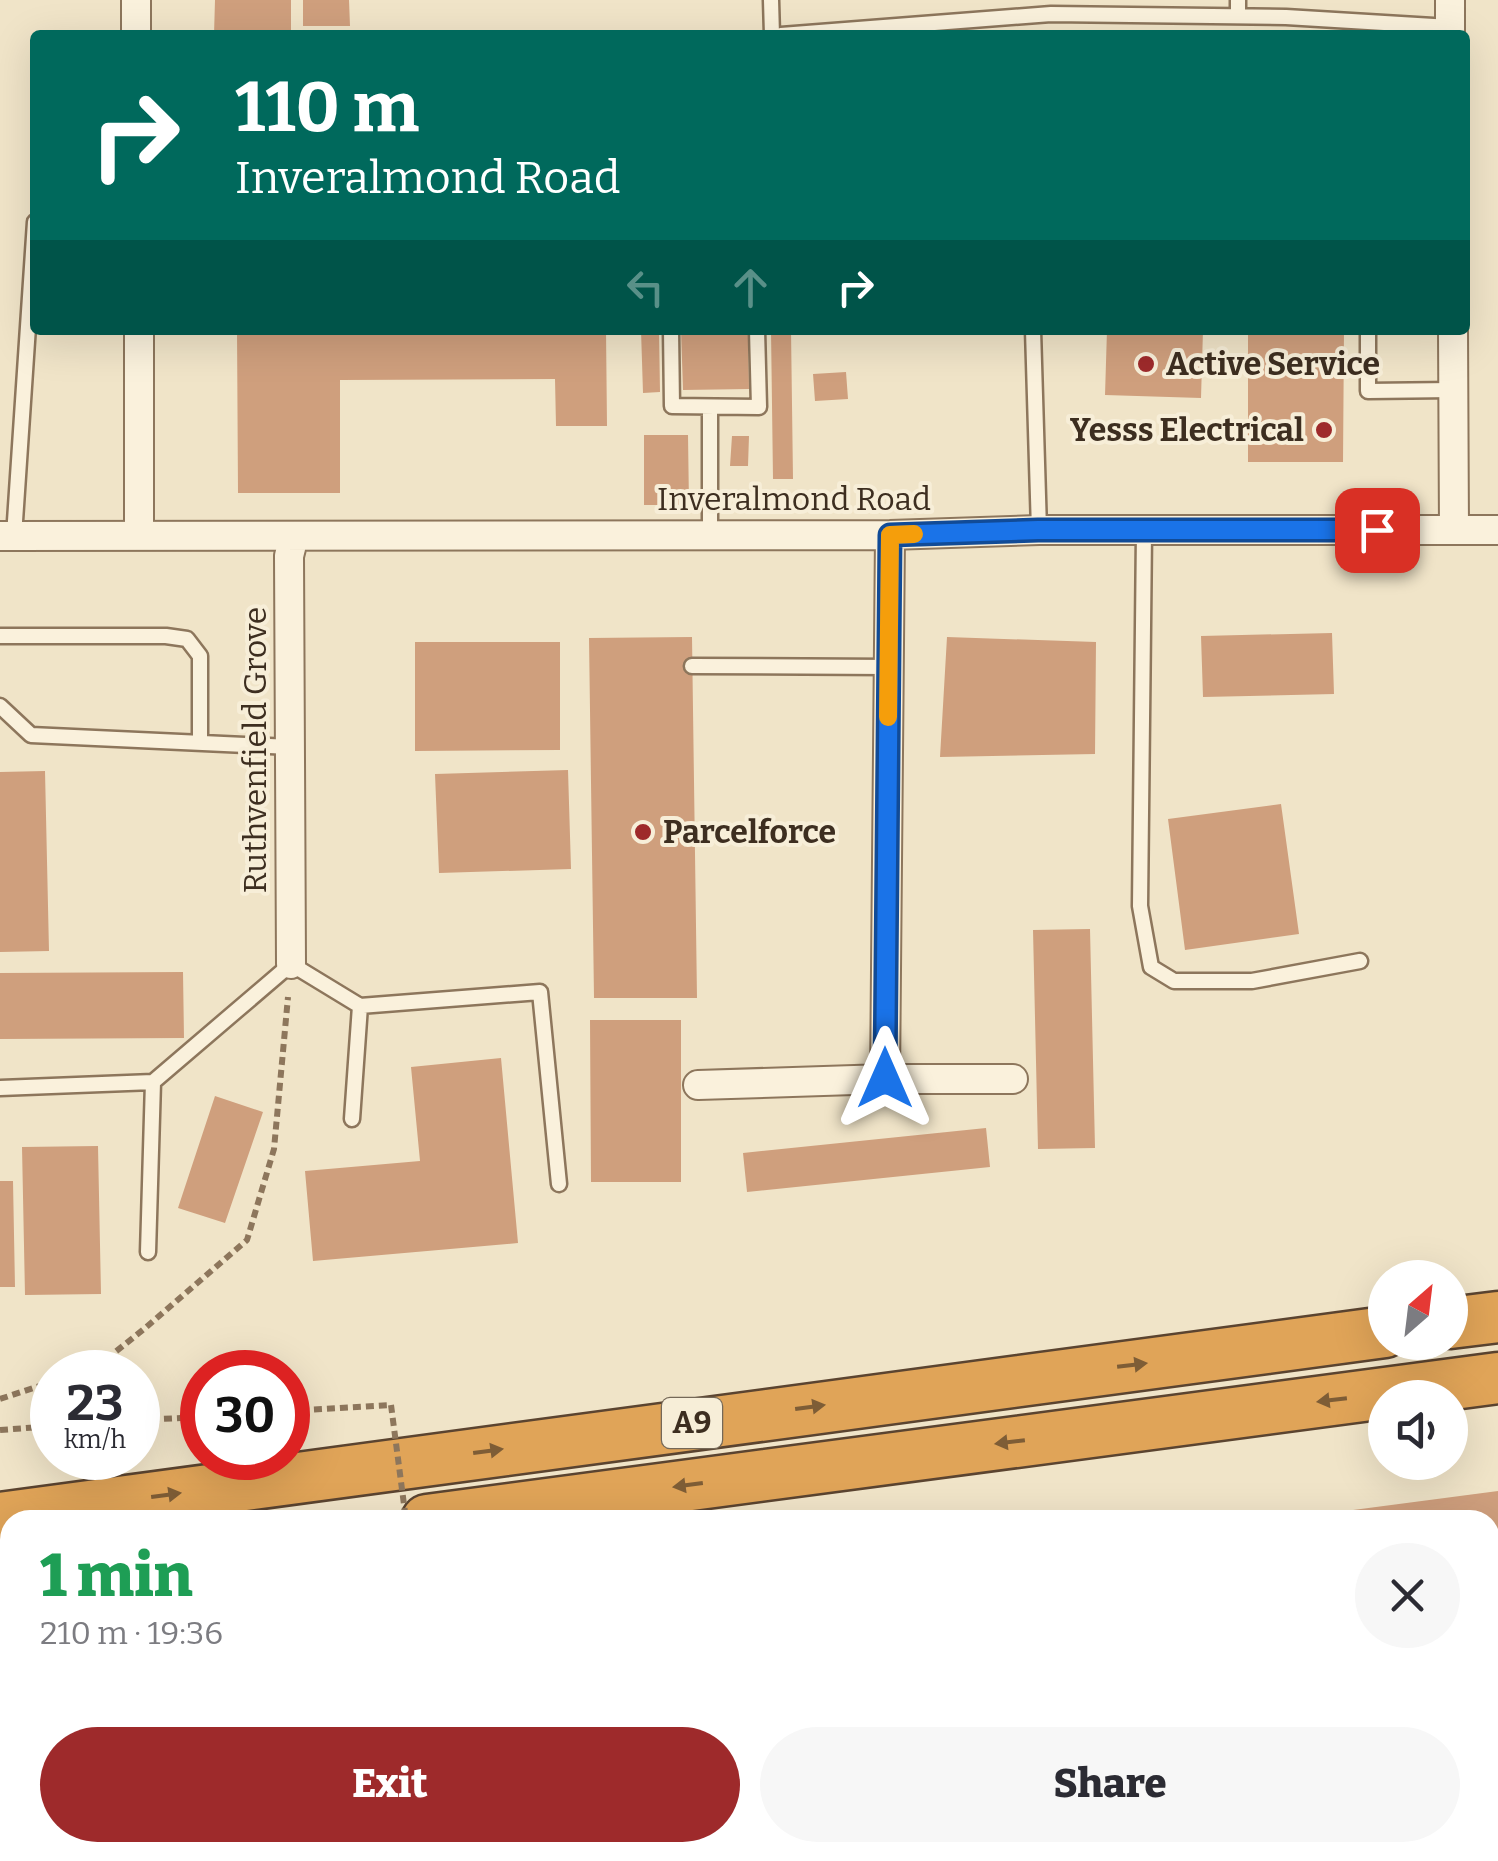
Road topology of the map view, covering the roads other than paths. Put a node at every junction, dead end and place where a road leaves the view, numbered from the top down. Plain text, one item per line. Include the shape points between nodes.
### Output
1 (136, 0) edge
2 (771, 0) edge
3 (1238, 8) edge
4 (1450, 21) edge
5 (136, 30) edge
6 (772, 30) edge
7 (846, 30) edge
8 (30, 278) edge
9 (139, 335) edge
10 (670, 335) edge
11 (757, 335) edge
12 (1033, 335) edge
13 (1368, 335) edge
14 (1453, 335) edge
15 (1453, 390) junction
16 (710, 408) junction
17 (1038, 530) junction
18 (1454, 530) junction
19 (1498, 530) edge
20 (1144, 532) junction
21 (139, 534) junction
22 (710, 535) junction
23 (890, 535) junction
24 (7, 536) edge
25 (294, 536) junction
26 (0, 636) edge
27 (692, 666) dead end
28 (889, 667) junction
29 (0, 706) edge
30 (200, 743) junction
31 (290, 748) junction
32 (1360, 961) dead end
33 (291, 964) junction
34 (360, 1006) junction
35 (885, 1078) junction
36 (1013, 1079) dead end
37 (154, 1082) junction
38 (698, 1084) dead end
39 (0, 1088) edge
40 (352, 1119) dead end
41 (559, 1184) dead end
42 (148, 1252) dead end
43 (1498, 1317) edge
44 (1468, 1321) edge
45 (1368, 1334) edge
46 (1498, 1378) edge
47 (60, 1510) edge
48 (502, 1510) edge

1 - 5 street
2 - 6 lane
3 - 4 lane
3 - 7 lane
8 - 24 lane
9 - 21 street
10 - 16 lane via 672,406
11 - 16 lane via 759,407
12 - 17 lane
13 - 15 lane via 1368,391
14 - 15 street
15 - 18 street
16 - 22 lane
17 - 20 street, Inveralmond Road
17 - 23 street, Inveralmond Road
18 - 19 street, Inveralmond Road
18 - 20 street, Inveralmond Road
20 - 32 lane via 1140,906 1151,967 1174,981 1252,980
21 - 24 street, Inveralmond Road
21 - 25 street, Inveralmond Road
22 - 23 street, Inveralmond Road
22 - 25 street, Inveralmond Road
23 - 28 street
25 - 31 street, Ruthvenfield Grove
26 - 30 lane via 187,639 200,656
27 - 28 lane
28 - 35 street
29 - 30 lane via 31,735
30 - 31 lane
31 - 33 street, Ruthvenfield Grove
33 - 34 lane
33 - 37 lane
34 - 40 lane
34 - 41 lane via 540,992
35 - 36 street
35 - 38 street
37 - 39 lane
37 - 42 lane
43 - 44 highway
47 -> 45 highway, A9
46 -> 48 highway, A9

